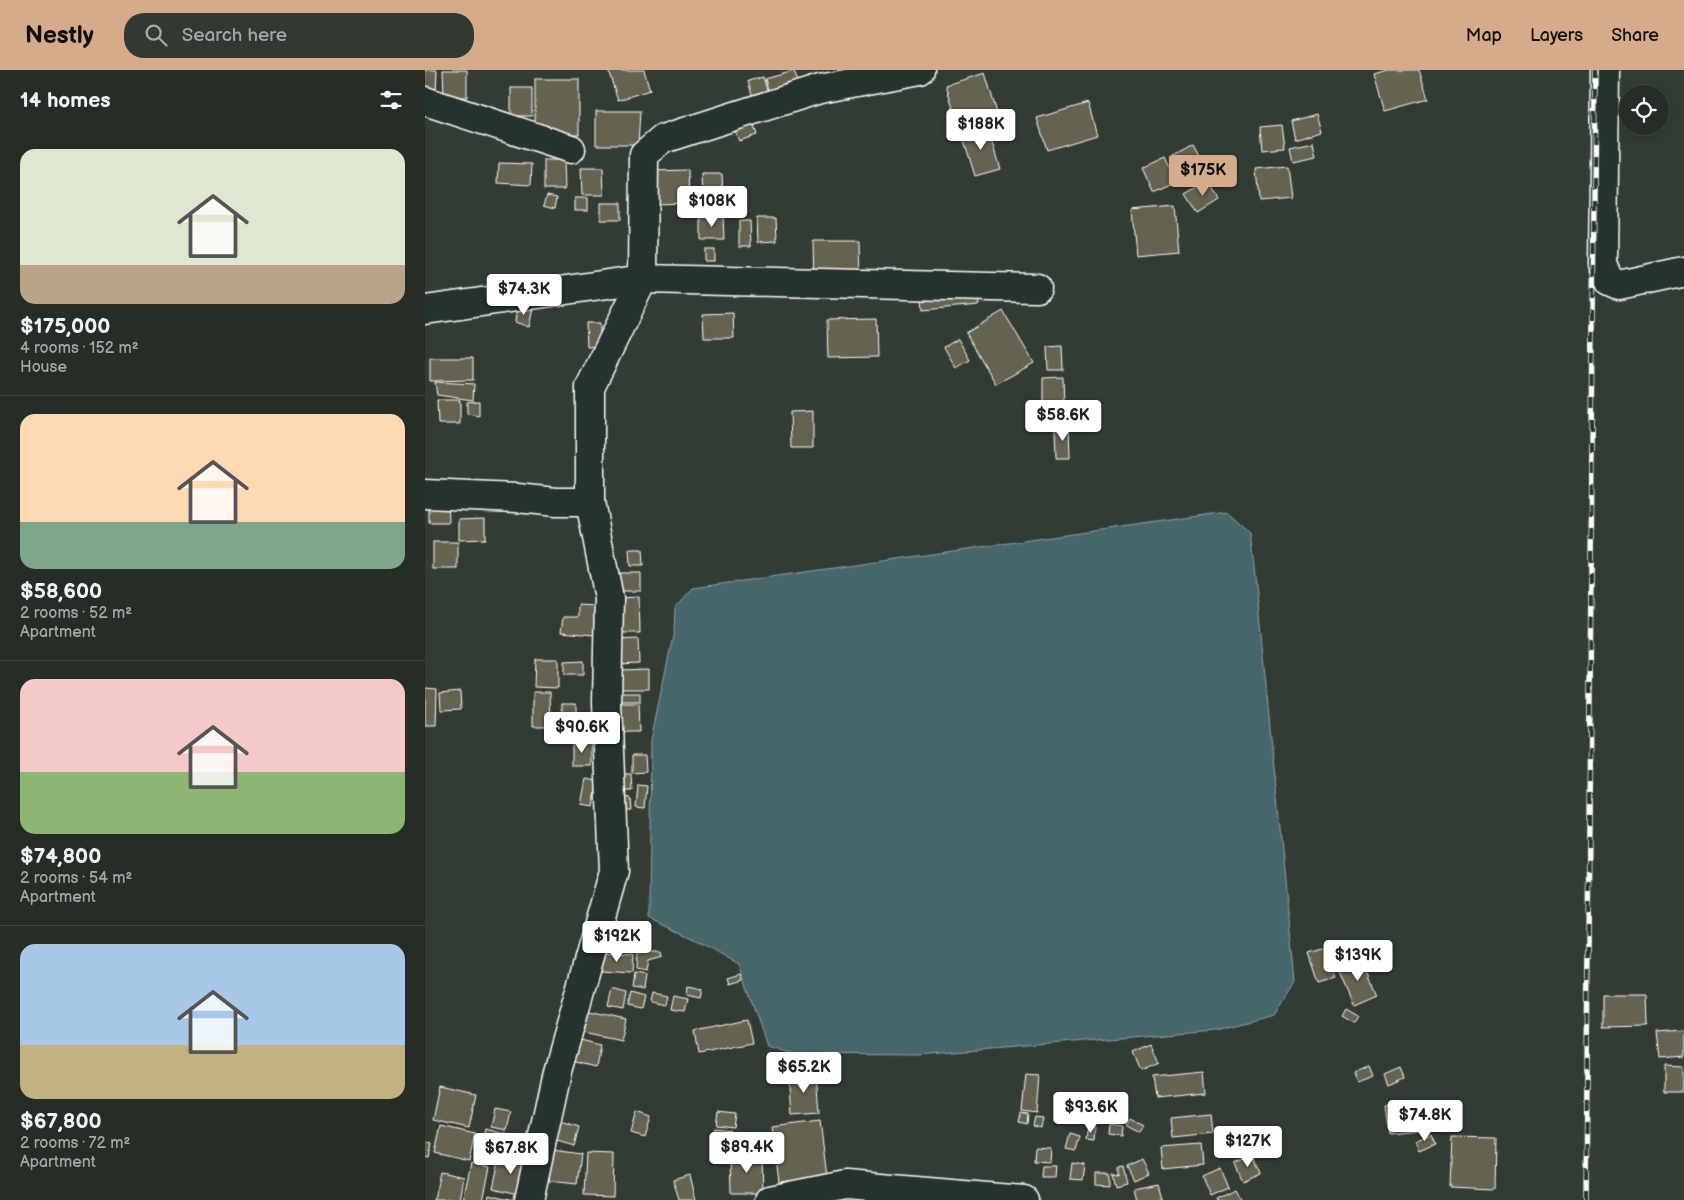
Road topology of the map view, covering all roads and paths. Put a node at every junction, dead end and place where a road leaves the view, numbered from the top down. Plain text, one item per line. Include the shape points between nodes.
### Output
1 (920, 70) edge
2 (1605, 70) edge
3 (818, 80) edge
4 (425, 101) edge
5 (571, 149) dead end
6 (1684, 271) edge
7 (643, 279) junction
8 (1037, 288) dead end
9 (425, 310) edge
10 (425, 494) edge
11 (590, 502) junction
12 (529, 1200) edge
13 (770, 1200) edge
14 (1024, 1200) edge

1 - 3 street
2 - 6 street via 1603,264 1610,280 1619,285
3 - 7 street via 663,139 645,155
4 - 5 street
7 - 8 street
7 - 9 street
7 - 11 street via 590,387
10 - 11 street
11 - 12 street via 609,598 607,703 614,871 557,1071
13 - 14 street via 845,1185

